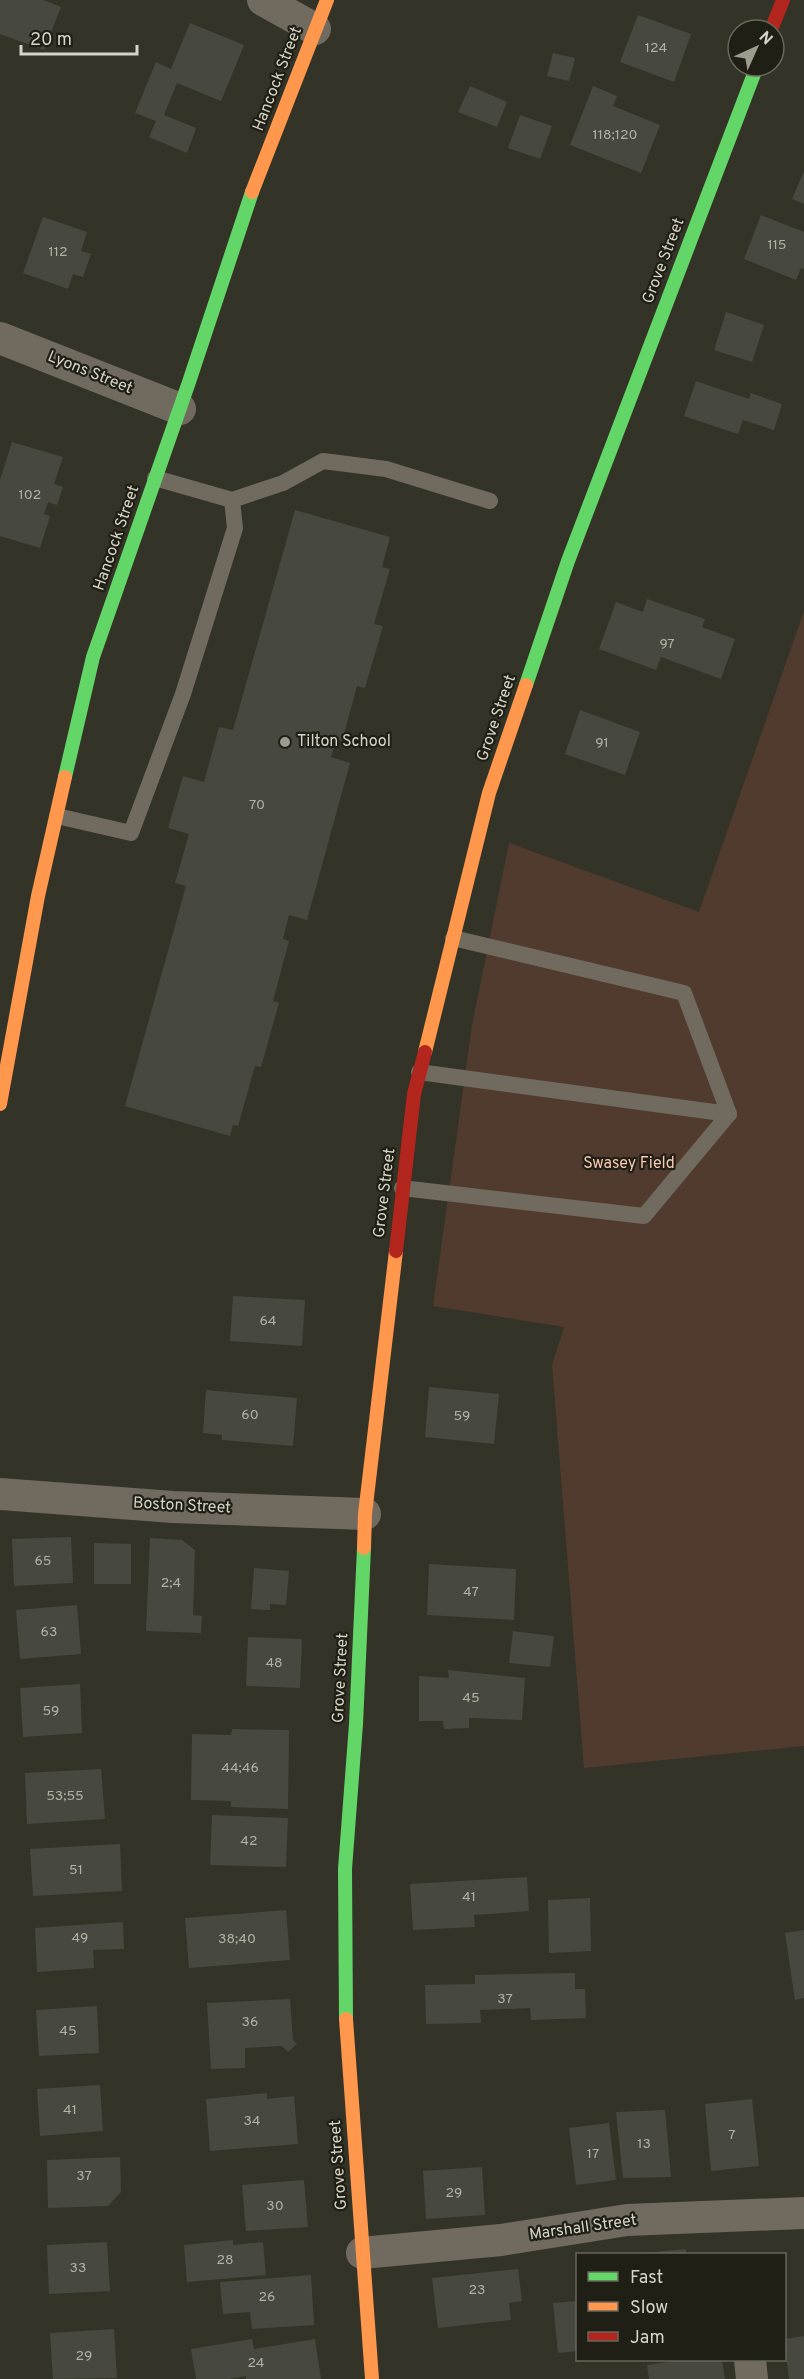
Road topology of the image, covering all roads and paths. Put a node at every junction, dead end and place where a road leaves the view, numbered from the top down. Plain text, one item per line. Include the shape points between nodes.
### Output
1 (262, 0) edge
2 (327, 0) edge
3 (783, 0) edge
4 (776, 18) edge
5 (315, 29) junction
6 (752, 78) edge
7 (0, 338) edge
8 (180, 409) junction
9 (155, 478) junction
10 (232, 500) junction
11 (490, 501) dead end
12 (57, 816) junction
13 (453, 938) junction
14 (419, 1072) junction
15 (0, 1104) edge
16 (729, 1114) junction
17 (402, 1188) junction
18 (0, 1494) edge
19 (365, 1514) junction
20 (804, 2212) edge
21 (362, 2253) junction
22 (750, 2361) edge
23 (372, 2379) edge
24 (752, 2379) edge

1 - 5 street
2 - 5 street, Hancock Street
3 - 4 street
5 - 8 street, Hancock Street via 245,208
6 - 13 street, Grove Street via 564,572 489,793
7 - 8 street, Lyons Street
8 - 9 street, Hancock Street
9 - 10 lane
9 - 12 street, Hancock Street via 93,657
10 - 11 lane via 283,483 323,461 386,469
10 - 12 lane via 235,528 183,694 131,833
12 - 15 street, Hancock Street via 38,896
13 - 14 street, Grove Street
13 - 16 lane via 684,993
14 - 16 lane
14 - 17 street, Grove Street
16 - 17 lane via 644,1216
17 - 19 street, Grove Street
18 - 19 street, Boston Street via 172,1507
19 - 21 street, Grove Street via 345,1869 345,2004
20 - 21 street, Marshall Street via 627,2220 501,2240
21 - 23 street, Grove Street
22 - 24 street

